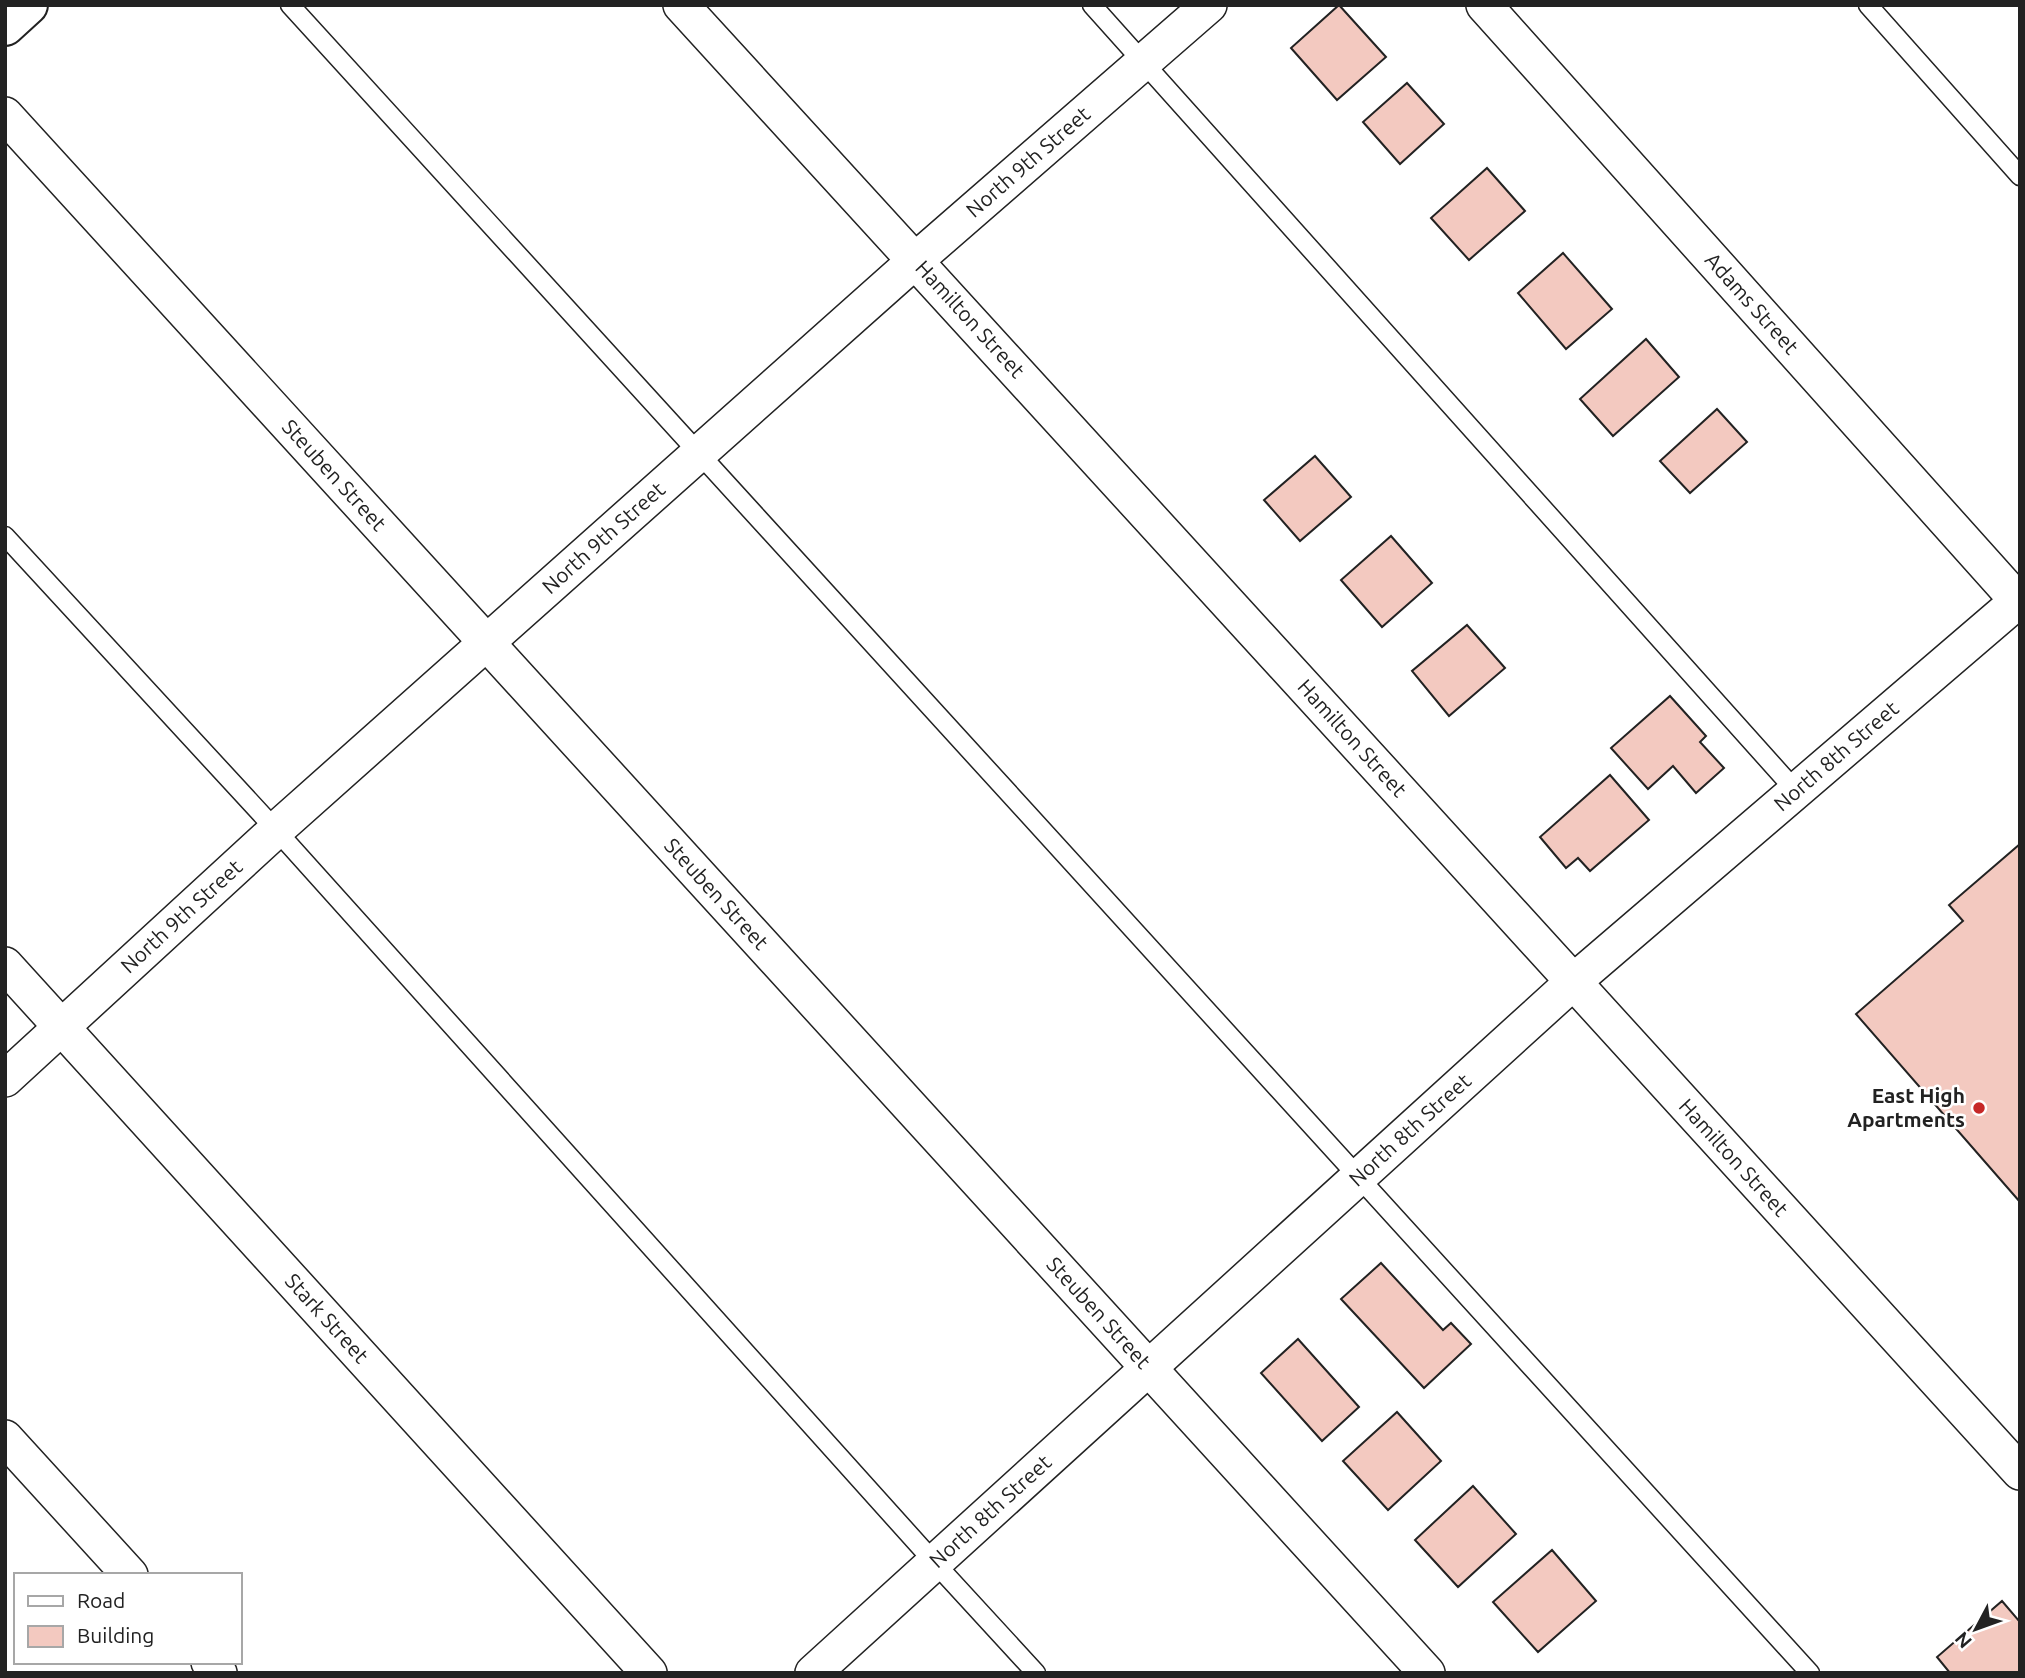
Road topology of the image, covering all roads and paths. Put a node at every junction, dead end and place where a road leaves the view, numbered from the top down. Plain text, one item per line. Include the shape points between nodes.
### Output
1 (29, 5) edge
2 (290, 5) edge
3 (681, 5) edge
4 (1092, 5) edge
5 (1209, 5) edge
6 (1484, 5) edge
7 (1868, 5) edge
8 (5, 26) edge
9 (1144, 62) junction
10 (5, 115) edge
11 (2020, 176) edge
12 (916, 260) junction
13 (699, 454) junction
14 (5, 536) edge
15 (2019, 600) edge
16 (486, 644) junction
17 (1795, 790) junction
18 (276, 830) junction
19 (5, 965) edge
20 (1572, 982) junction
21 (62, 1027) junction
22 (5, 1079) edge
23 (1359, 1175) junction
24 (1148, 1367) junction
25 (5, 1438) edge
26 (2020, 1472) edge
27 (934, 1562) junction
28 (128, 1573) edge
29 (649, 1673) edge
30 (813, 1673) edge
31 (1036, 1673) edge
32 (1427, 1673) edge
33 (1810, 1673) edge

1 - 8 street
2 - 13 lane
3 - 12 street, Hamilton Street
4 - 9 lane
5 - 9 street, North 9th Street
6 - 15 street, Adams Street
7 - 11 lane
9 - 12 street, North 9th Street
9 - 17 lane
10 - 16 street, Steuben Street
12 - 13 street, North 9th Street
12 - 20 street, Hamilton Street
13 - 16 street, North 9th Street
13 - 23 lane
14 - 18 lane
15 - 17 street, North 8th Street
16 - 18 street, North 9th Street
16 - 24 street, Steuben Street
17 - 20 street, North 8th Street
18 - 21 street, North 9th Street
18 - 27 lane
19 - 21 street, Stark Street
20 - 23 street, North 8th Street
20 - 26 street, Hamilton Street
21 - 22 street, North 9th Street
21 - 29 street, Stark Street
23 - 24 street, North 8th Street
23 - 33 lane
24 - 27 street, North 8th Street
24 - 32 street, Steuben Street
25 - 28 street
27 - 30 street, North 8th Street
27 - 31 lane

